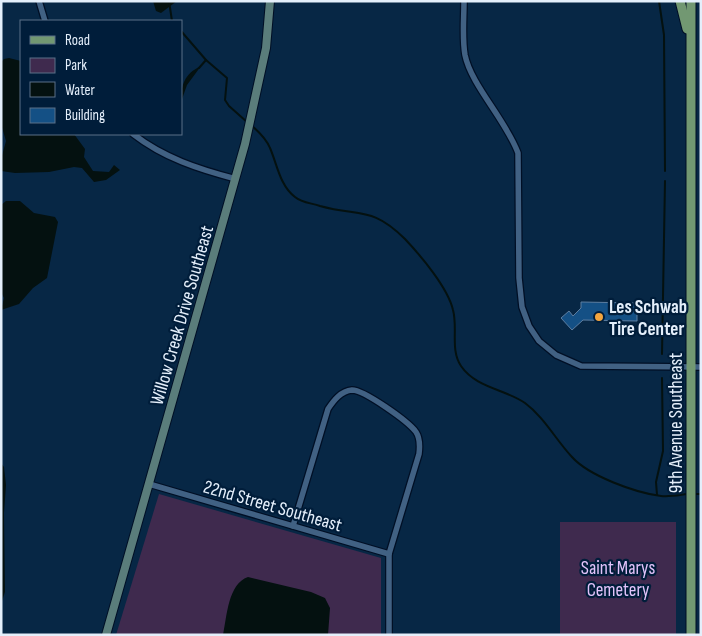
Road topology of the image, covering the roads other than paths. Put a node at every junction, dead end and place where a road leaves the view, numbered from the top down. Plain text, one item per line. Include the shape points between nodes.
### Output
1 (38, 1) edge
2 (270, 1) edge
3 (464, 1) edge
4 (680, 1) edge
5 (691, 1) edge
6 (45, 20) edge
7 (691, 51) junction
8 (135, 135) edge
9 (236, 179) junction
10 (696, 367) edge
11 (149, 484) junction
12 (294, 526) junction
13 (389, 554) junction
14 (106, 635) edge
15 (389, 635) edge
16 (691, 635) edge

1 - 6 street
2 - 9 main road, Willow Creek Drive Southeast via 266,48
3 - 10 street via 465,56 471,72 513,137 518,152 522,308 539,342 571,363 587,367
4 - 7 main road
5 - 7 main road, 9th Avenue Southeast
7 - 10 main road, 9th Avenue Southeast
8 - 9 street via 168,157
9 - 11 main road, Willow Creek Drive Southeast
10 - 16 main road, 9th Avenue Southeast via 691,468
11 - 12 street, 22nd Street Southeast
11 - 14 main road, Willow Creek Drive Southeast
12 - 13 street, 22nd Street Southeast
12 - 13 street via 328,409 343,393 357,390 410,426 419,441 419,454
13 - 15 street

